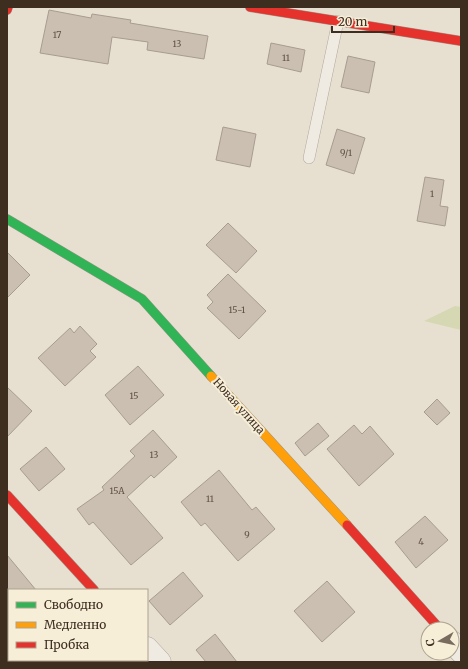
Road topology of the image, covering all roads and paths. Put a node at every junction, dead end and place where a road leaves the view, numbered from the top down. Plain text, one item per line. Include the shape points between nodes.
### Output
1 (8, 7) edge
2 (250, 7) edge
3 (7, 10) edge
4 (338, 21) junction
5 (461, 41) edge
6 (309, 158) dead end
7 (7, 219) edge
8 (7, 495) edge
9 (93, 589) edge
10 (433, 621) edge
11 (148, 649) edge
12 (160, 662) edge

1 - 3 street
2 - 4 street
4 - 5 street
4 - 6 lane
7 - 10 street, Новая улица via 142,299
8 - 9 street
11 - 12 street

